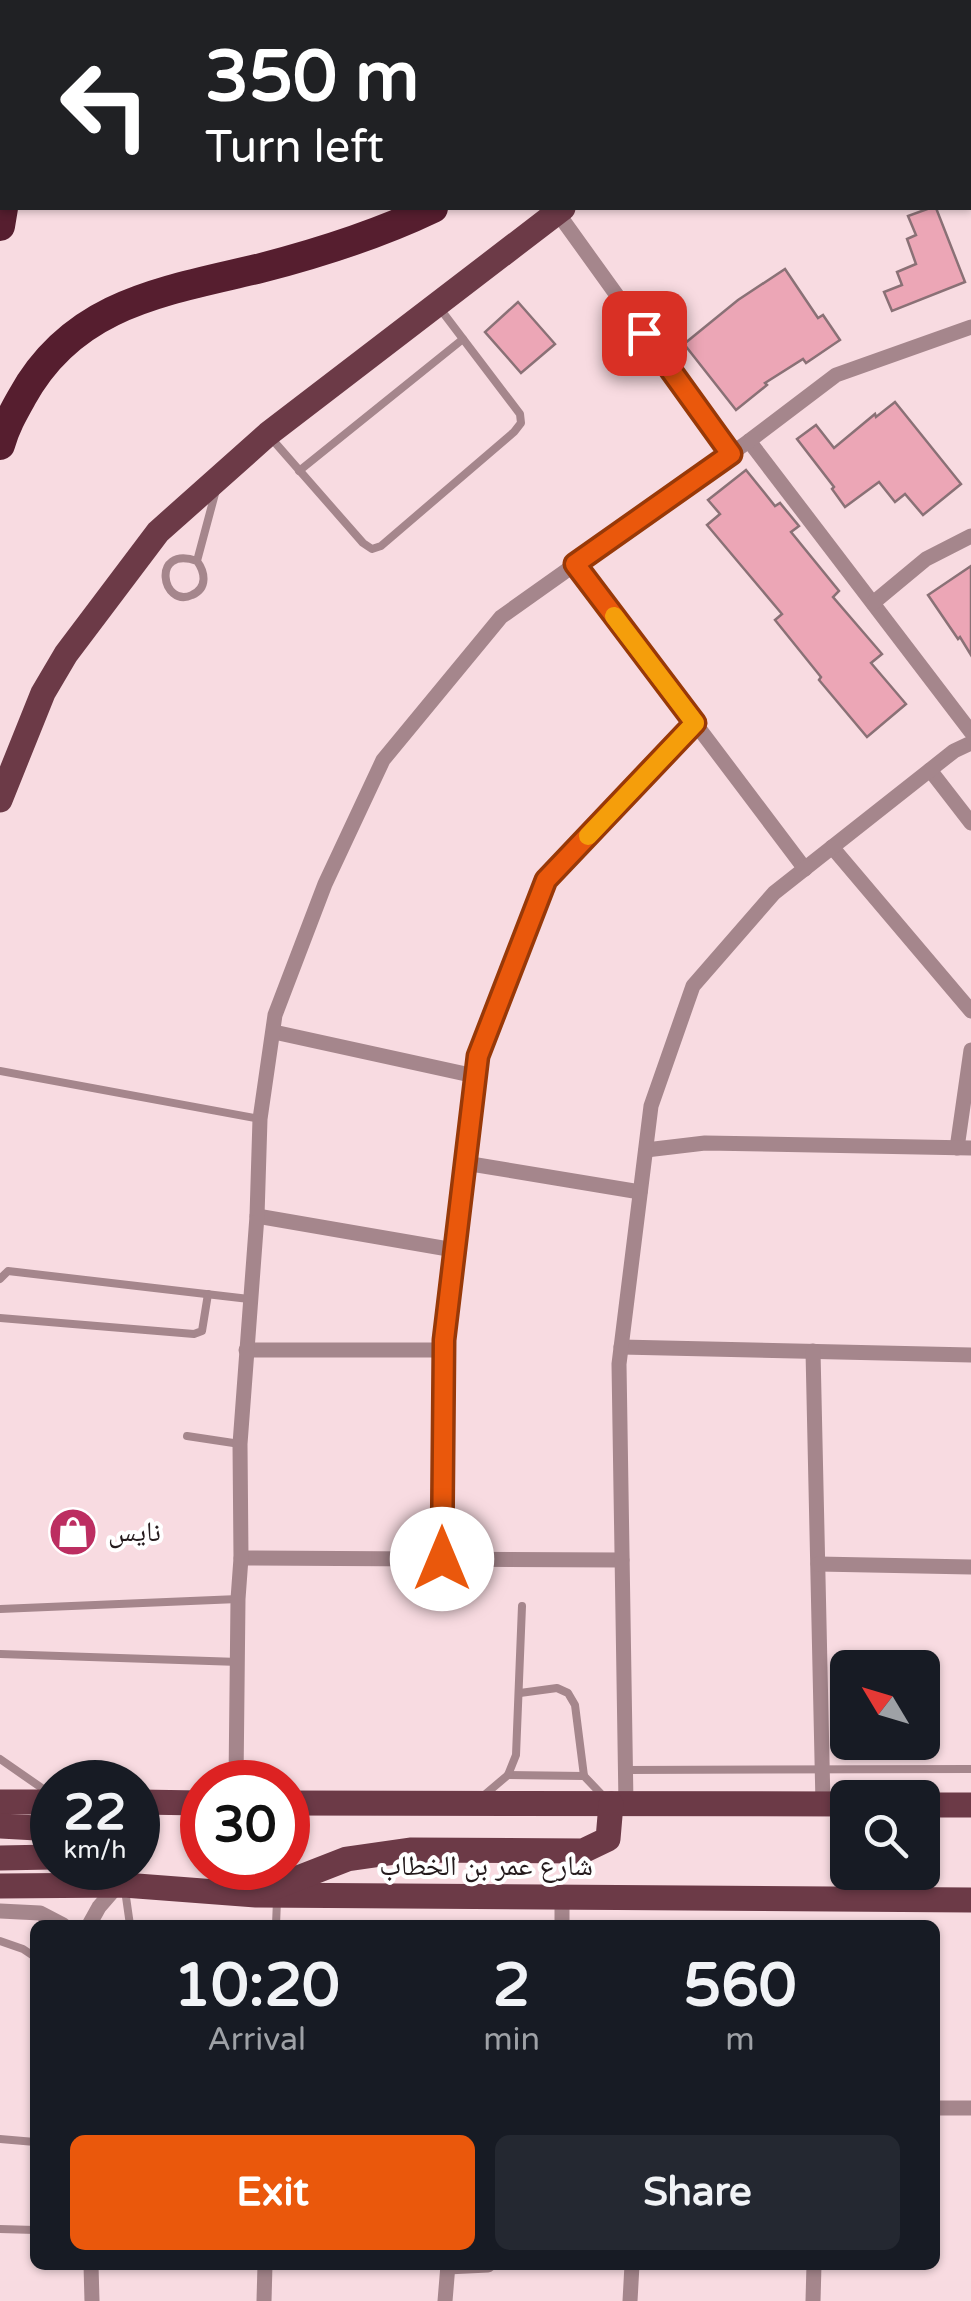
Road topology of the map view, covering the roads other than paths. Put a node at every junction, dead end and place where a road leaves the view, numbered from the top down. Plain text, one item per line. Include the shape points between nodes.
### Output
1 (428, 210) edge
2 (560, 210) edge
3 (437, 305) junction
4 (971, 327) edge
5 (462, 339) junction
6 (268, 434) junction
7 (749, 441) junction
8 (0, 445) edge
9 (731, 454) junction
10 (298, 471) junction
11 (220, 476) junction
12 (971, 536) edge
13 (196, 561) junction
14 (575, 564) junction
15 (873, 604) junction
16 (695, 723) junction
17 (971, 732) edge
18 (971, 743) edge
19 (930, 770) junction
20 (0, 800) edge
21 (971, 823) edge
22 (832, 847) junction
23 (805, 868) junction
24 (971, 1011) edge
25 (274, 1032) junction
26 (971, 1050) edge
27 (0, 1071) edge
28 (475, 1076) junction
29 (260, 1120) junction
30 (964, 1148) edge
31 (646, 1150) junction
32 (465, 1163) junction
33 (640, 1192) junction
34 (257, 1216) junction
35 (454, 1250) junction
36 (0, 1279) edge
37 (208, 1294) junction
38 (250, 1299) junction
39 (0, 1318) edge
40 (621, 1347) junction
41 (246, 1350) junction
42 (444, 1350) junction
43 (812, 1351) junction
44 (971, 1355) edge
45 (188, 1436) dead end
46 (240, 1444) junction
47 (241, 1558) junction
48 (442, 1559) junction
49 (622, 1560) junction
50 (818, 1564) junction
51 (971, 1567) edge
52 (238, 1600) junction
53 (522, 1606) dead end
54 (0, 1609) edge
55 (0, 1654) edge
56 (239, 1662) junction
57 (520, 1693) junction
58 (0, 1759) edge
59 (237, 1760) edge
60 (626, 1770) junction
61 (822, 1770) junction
62 (971, 1770) edge
63 (508, 1775) junction
64 (584, 1776) junction
65 (30, 1782) edge
66 (830, 1791) edge
67 (30, 1803) edge
68 (310, 1803) edge
69 (475, 1804) junction
70 (618, 1804) junction
71 (830, 1804) edge
72 (940, 1805) edge
73 (971, 1805) edge
74 (1, 1808) edge
75 (30, 1825) edge
76 (0, 1858) edge
77 (30, 1858) edge
78 (30, 1884) edge
79 (160, 1884) edge
80 (0, 1886) edge
81 (111, 1890) edge
82 (121, 1890) edge
83 (266, 1894) junction
84 (562, 1897) junction
85 (971, 1900) edge
86 (0, 1911) edge
87 (53, 1920) edge
88 (92, 1920) edge
89 (129, 1920) edge
90 (274, 1920) edge
91 (562, 1920) edge
92 (0, 1941) edge
93 (30, 1953) edge
94 (940, 2108) edge
95 (971, 2108) edge
96 (0, 2139) edge
97 (30, 2142) edge
98 (0, 2230) edge
99 (30, 2230) edge
100 (92, 2270) edge
101 (265, 2270) edge
102 (448, 2270) edge
103 (632, 2270) edge
104 (814, 2270) edge
105 (92, 2301) edge
106 (264, 2301) edge
107 (445, 2301) edge
108 (630, 2301) edge
109 (813, 2301) edge

1 - 8 highway via 340,245 139,299 100,318 68,338 34,375
2 - 3 main road
2 - 9 street
3 - 5 lane
3 - 6 main road
4 - 7 street via 836,376
5 - 10 lane
5 - 10 lane via 522,424 380,546 363,543
6 - 10 lane
6 - 11 main road
7 - 9 street
7 - 15 street
9 - 14 street
11 - 13 lane
11 - 20 main road via 158,532 66,654
12 - 15 street via 926,560
13 - 13 lane via 184,557 165,571 173,594 193,595 201,588 203,569
14 - 16 street
14 - 25 street via 501,617 383,760 325,884
15 - 17 street
16 - 23 street
16 - 28 street via 546,880
18 - 19 street
19 - 21 street
19 - 22 street
22 - 23 street
22 - 24 street
23 - 31 street via 774,893 693,986 652,1106
25 - 28 street
25 - 29 street
26 - 30 street
27 - 29 lane
28 - 32 street
29 - 34 street
30 - 31 street via 706,1143
31 - 33 street
32 - 33 street
32 - 35 street
33 - 40 street
34 - 35 street
34 - 38 street
35 - 42 street
36 - 37 lane via 8,1271
37 - 38 lane
37 - 39 lane via 202,1331 194,1334
38 - 41 street
40 - 43 street
40 - 49 street
41 - 42 street
41 - 46 street
42 - 48 street
43 - 44 street
43 - 50 street
45 - 46 lane
46 - 47 street
47 - 48 street
47 - 52 street
48 - 49 street
49 - 60 street
50 - 51 street
50 - 61 street
52 - 54 lane
52 - 56 street
53 - 57 lane
55 - 56 lane
56 - 59 street
57 - 63 lane via 516,1755
57 - 64 lane via 557,1688 568,1694
58 - 65 lane
60 - 61 lane
60 - 70 street
61 - 62 lane
61 - 66 street
63 - 64 lane
63 - 69 lane
64 - 70 lane
67 - 74 main road
68 - 69 main road
69 - 70 main road
70 - 71 main road
70 - 83 main road via 608,1839 583,1850 410,1850 347,1860
72 - 73 main road
74 - 75 main road
76 - 77 main road
78 - 80 main road, شارع عمر بن الخطاب
79 - 83 main road, شارع عمر بن الخطاب
81 - 88 street
82 - 89 lane
83 - 84 main road, شارع عمر بن الخطاب
83 - 90 lane
84 - 85 main road, شارع عمر بن الخطاب
84 - 91 street
86 - 87 street
92 - 93 lane
94 - 95 street
96 - 97 lane
98 - 99 lane
100 - 105 street
101 - 106 street
102 - 107 street
103 - 108 street
104 - 109 street

